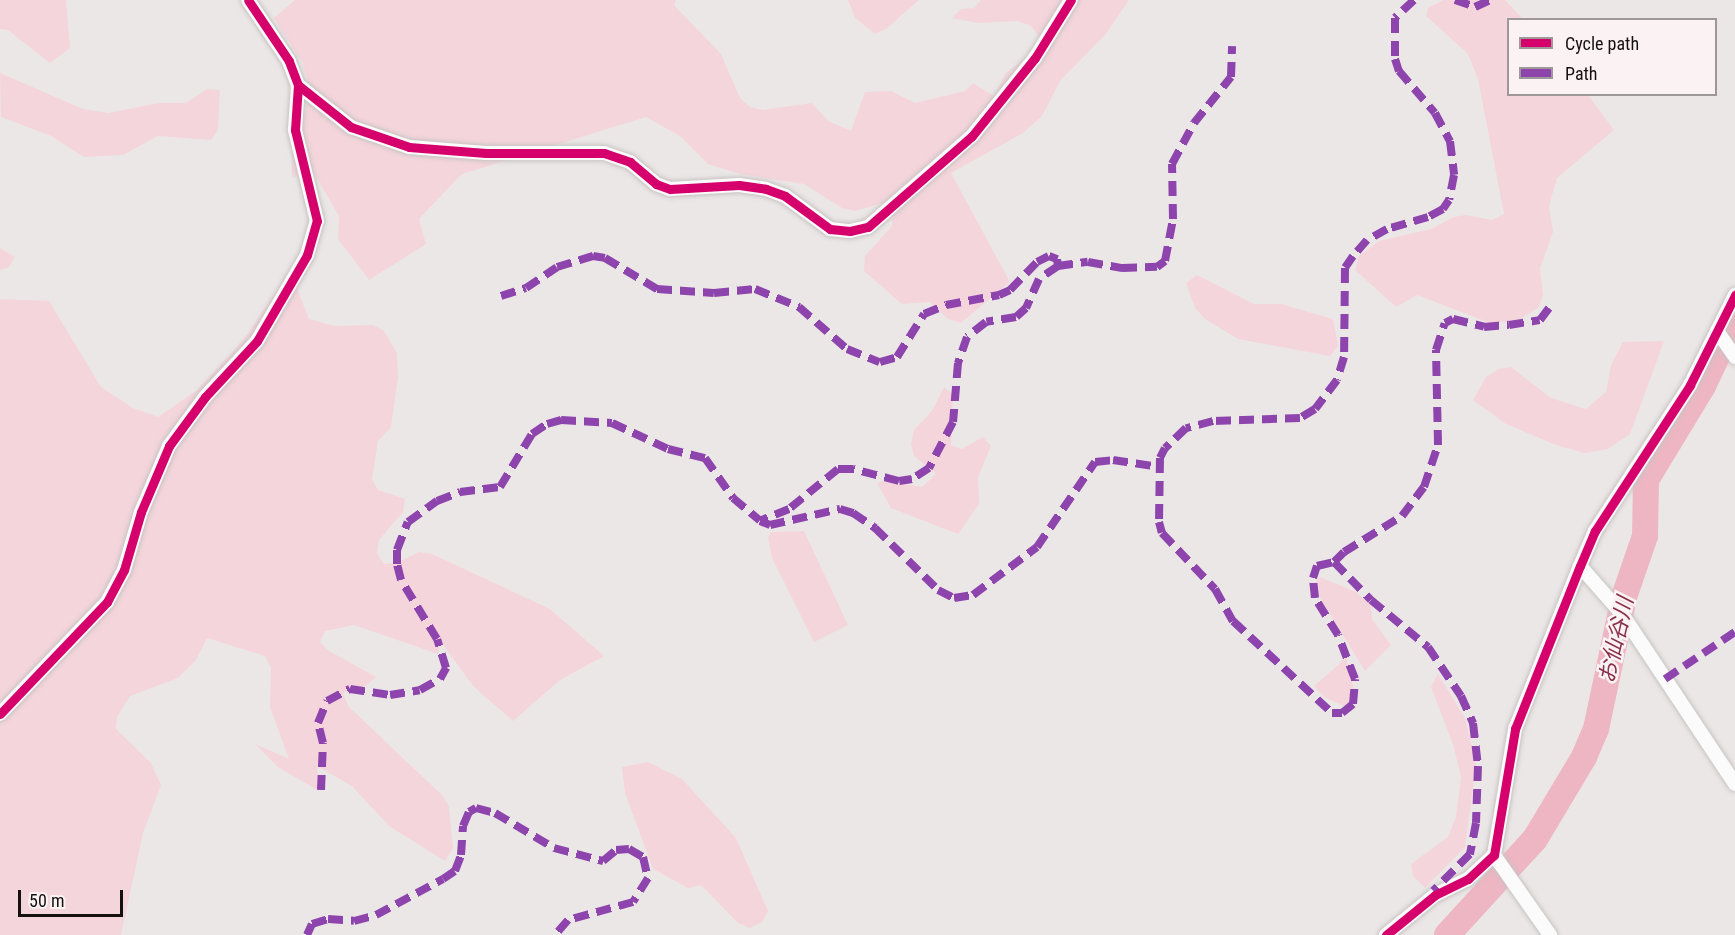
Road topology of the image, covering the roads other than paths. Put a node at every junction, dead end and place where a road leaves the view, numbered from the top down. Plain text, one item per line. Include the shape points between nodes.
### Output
1 (248, 0) edge
2 (1071, 0) edge
3 (298, 85) junction
4 (1735, 295) edge
5 (1717, 331) junction
6 (1735, 357) edge
7 (1580, 566) junction
8 (0, 714) edge
9 (1735, 784) edge
10 (1494, 855) junction
11 (1386, 935) edge
12 (1550, 935) edge

1 - 3 street via 290,61
2 - 3 street via 1035,58 972,136 868,227 850,231 830,229 785,196 766,189 739,185 670,189 656,184 630,162 604,153 486,153 409,147 351,127
3 - 8 street via 295,130 317,221 307,255 256,341 205,397 169,446 141,512 124,570 107,602
4 - 5 street
5 - 6 street
5 - 7 street via 1684,394 1595,531
7 - 9 street via 1622,614
7 - 10 street via 1515,729
10 - 11 street via 1468,879 1435,895
10 - 12 street

